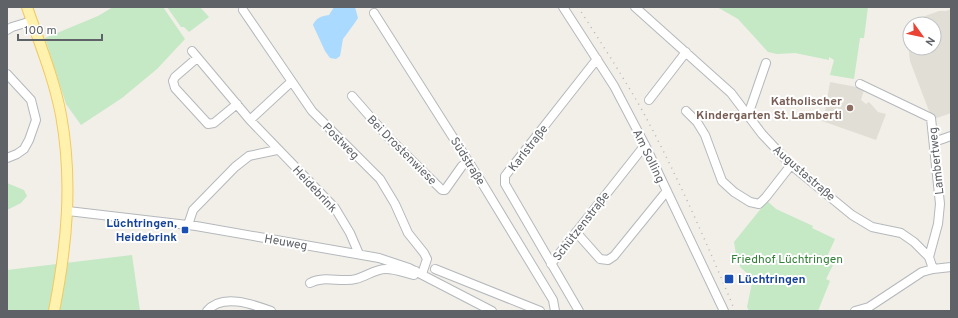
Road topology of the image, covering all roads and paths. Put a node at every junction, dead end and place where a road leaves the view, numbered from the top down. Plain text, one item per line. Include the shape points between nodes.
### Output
1 (28, 7) edge
2 (563, 7) edge
3 (635, 7) edge
4 (243, 10) dead end
5 (374, 13) dead end
6 (32, 21) junction
7 (7, 30) edge
8 (686, 52) junction
9 (597, 59) junction
10 (766, 64) dead end
11 (7, 74) edge
12 (291, 82) junction
13 (860, 84) dead end
14 (352, 96) dead end
15 (649, 100) dead end
16 (236, 104) junction
17 (686, 111) dead end
18 (748, 115) junction
19 (250, 120) junction
20 (951, 136) edge
21 (934, 142) junction
22 (644, 145) junction
23 (277, 150) junction
24 (7, 158) edge
25 (468, 161) junction
26 (791, 165) junction
27 (666, 192) junction
28 (68, 211) junction
29 (188, 225) junction
30 (576, 232) junction
31 (359, 254) junction
32 (929, 257) junction
33 (551, 264) junction
34 (951, 267) edge
35 (435, 269) dead end
36 (933, 269) junction
37 (419, 273) junction
38 (310, 282) dead end
39 (54, 311) edge
40 (207, 311) edge
41 (271, 311) edge
42 (492, 311) edge
43 (540, 311) edge
44 (555, 311) edge
45 (579, 311) edge
46 (724, 311) edge
47 (855, 311) edge

1 - 6 main road
2 - 9 street, Am Solling
3 - 8 street, Augustastraße
4 - 12 street, Postweg
5 - 25 street, Südstraße
6 - 7 street
6 - 28 main road via 61,114 67,168
8 - 15 street
8 - 18 street, Augustastraße via 731,93
9 - 22 street, Am Solling
9 - 33 street, Karlstraße via 504,180
10 - 18 street
11 - 24 street via 31,100 36,120 24,149
12 - 19 street
12 - 37 street, Postweg via 312,111 380,179 408,233 427,259
13 - 21 street, Lambertweg via 931,118
14 - 25 street, Bei Drostenwiese via 387,136 442,190 445,190
16 - 16 street, Heidebrink via 195,54 173,81 175,88 208,124 214,123
16 - 19 street, Heidebrink
17 - 26 street via 705,135 722,181 750,202 759,204
18 - 26 street, Augustastraße
19 - 23 street, Heidebrink
20 - 21 street
21 - 32 street, Lambertweg via 940,204 938,224
22 - 27 street, Am Solling
22 - 30 street, Schützenstraße
23 - 29 street via 249,156 235,167 193,210
23 - 31 street, Heidebrink via 335,208
25 - 44 street, Südstraße via 553,300
26 - 32 street, Augustastraße via 852,214 872,226 901,233
27 - 30 street via 608,260 600,259
27 - 46 street, Am Solling
28 - 29 street, Heuweg
28 - 39 main road
29 - 31 street, Heuweg
30 - 33 street, Schützenstraße
31 - 37 street, Heuweg via 397,263
32 - 36 street, Augustastraße
33 - 45 street, Schützenstraße
34 - 36 street
35 - 43 street
36 - 47 street via 922,272 869,307
37 - 38 street via 414,275 384,269 356,279 317,279
37 - 42 street, Heuweg
40 - 41 street via 212,305 231,302

